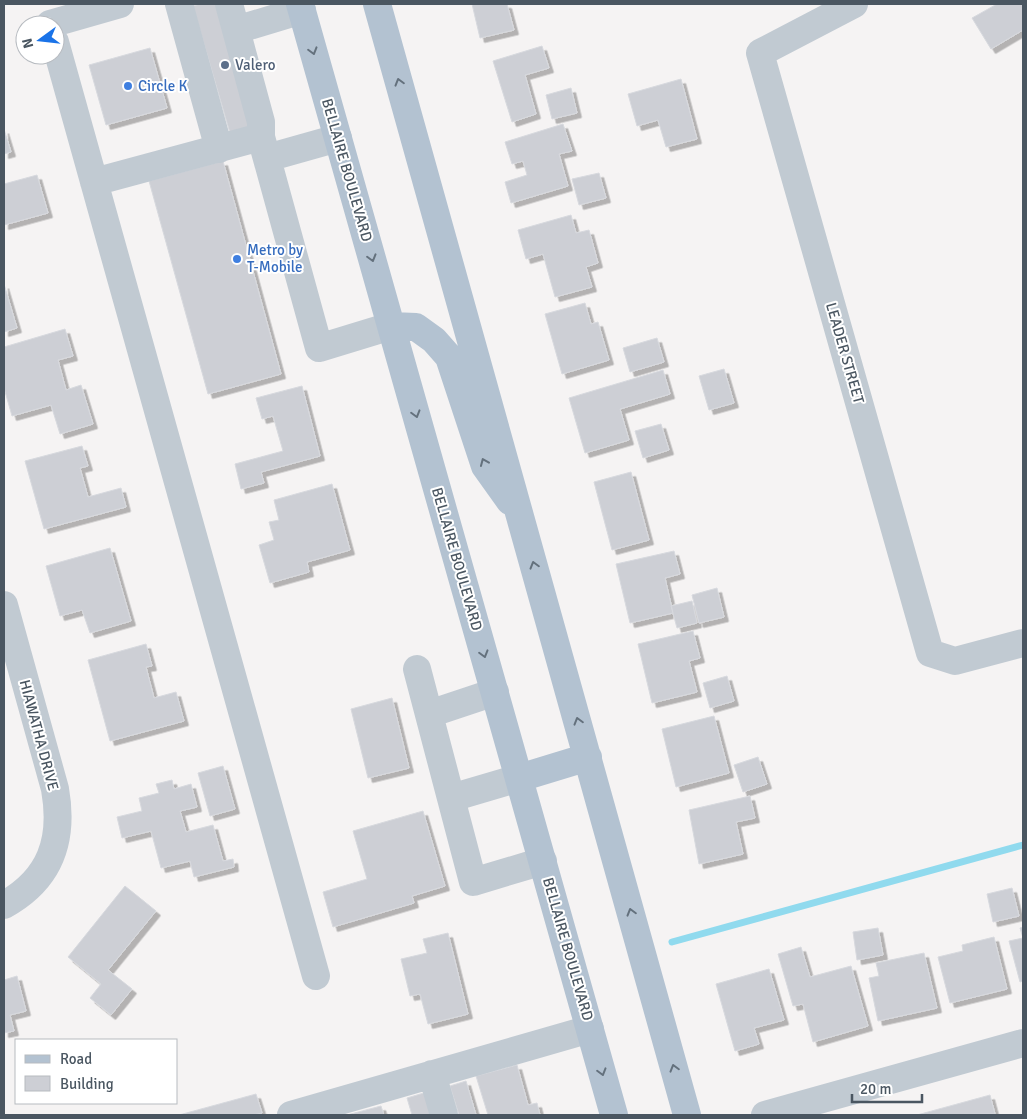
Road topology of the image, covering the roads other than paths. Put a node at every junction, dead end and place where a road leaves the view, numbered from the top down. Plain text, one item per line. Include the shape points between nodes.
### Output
1 (120, 4) edge
2 (179, 4) edge
3 (229, 4) edge
4 (377, 4) edge
5 (854, 4) edge
6 (301, 7) edge
7 (65, 20) edge
8 (236, 30) junction
9 (61, 65) edge
10 (338, 138) junction
11 (264, 148) junction
12 (219, 149) junction
13 (94, 182) junction
14 (391, 326) junction
15 (521, 516) junction
16 (4, 605) edge
17 (1023, 643) edge
18 (417, 669) dead end
19 (495, 692) junction
20 (429, 714) junction
21 (588, 757) junction
22 (519, 778) junction
23 (451, 798) junction
24 (543, 861) junction
25 (4, 905) edge
26 (316, 976) dead end
27 (590, 1029) junction
28 (1023, 1043) edge
29 (432, 1074) junction
30 (291, 1115) edge
31 (444, 1115) edge
32 (614, 1115) edge
33 (687, 1115) edge
34 (764, 1115) edge

1 - 7 street
2 - 12 street
3 - 8 street
15 -> 4 main road
5 - 17 street, LEADER STREET via 760,53 930,653 955,661
6 - 8 street
6 -> 10 main road, BELLAIRE BOULEVARD
8 - 11 street via 261,122
9 - 13 street
10 - 11 street
10 -> 14 main road, BELLAIRE BOULEVARD
11 - 12 street
11 - 14 street via 319,348
12 - 13 street
13 - 26 street
15 -> 14 main road via 484,466 449,357 416,327
14 -> 19 main road, BELLAIRE BOULEVARD
21 -> 15 main road
16 - 25 street, HIAWATHA DRIVE via 59,813 57,839 48,865 34,883
18 - 20 street
19 - 20 street
19 - 22 main road, BELLAIRE BOULEVARD
20 - 23 street
21 - 22 main road
33 -> 21 main road
22 - 23 street
22 - 24 main road, BELLAIRE BOULEVARD
23 - 24 street via 473,882
24 - 27 main road, BELLAIRE BOULEVARD
27 - 29 street
27 -> 32 main road, BELLAIRE BOULEVARD
28 - 34 street
29 - 30 street
29 - 31 street

